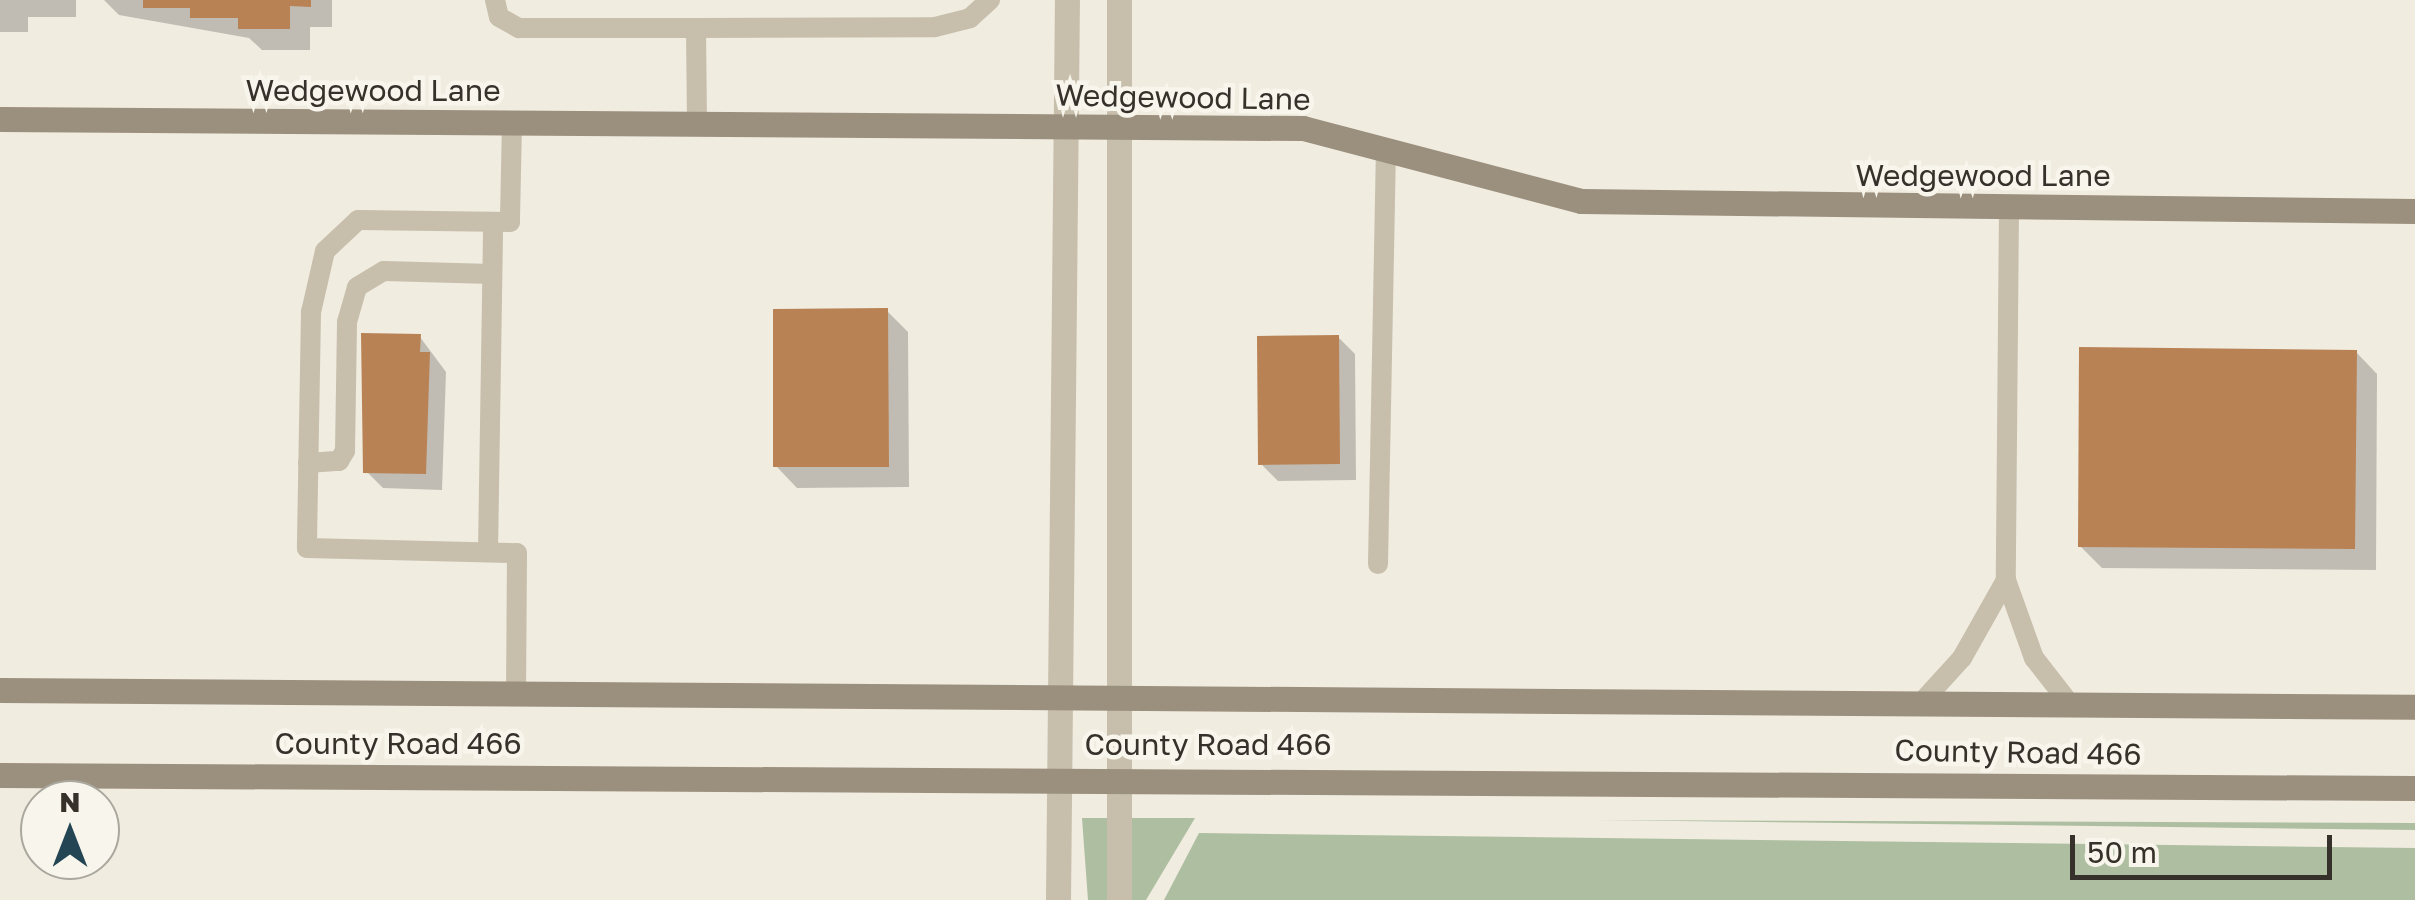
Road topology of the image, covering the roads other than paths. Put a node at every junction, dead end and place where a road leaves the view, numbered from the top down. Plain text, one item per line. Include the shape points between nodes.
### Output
1 (495, 0) edge
2 (990, 0) edge
3 (1067, 0) edge
4 (1120, 0) edge
5 (696, 28) junction
6 (0, 119) edge
7 (512, 123) junction
8 (697, 124) junction
9 (1061, 126) junction
10 (1119, 126) junction
11 (1386, 150) junction
12 (2008, 207) junction
13 (2415, 211) edge
14 (493, 222) junction
15 (492, 274) junction
16 (308, 463) junction
17 (488, 552) junction
18 (1378, 564) dead end
19 (2006, 580) junction
20 (0, 690) edge
21 (516, 692) junction
22 (1059, 697) junction
23 (1120, 698) junction
24 (1921, 703) junction
25 (2070, 704) junction
26 (2415, 707) edge
27 (1058, 775) junction
28 (1119, 775) junction
29 (0, 776) edge
30 (2415, 788) edge
31 (1058, 900) edge
32 (1118, 900) edge

1 - 5 lane via 499,17 519,28
2 - 5 lane via 970,18 935,26
3 - 9 street
4 - 10 street
5 - 8 lane
6 - 7 main road, Wedgewood Lane
7 - 8 main road, Wedgewood Lane
7 - 14 lane via 510,222
8 - 9 main road, Wedgewood Lane
9 - 10 main road, Wedgewood Lane
9 - 22 street
10 - 11 main road, Wedgewood Lane via 1303,128
10 - 23 street
11 - 12 main road, Wedgewood Lane via 1581,201
11 - 18 lane
12 - 13 main road, Wedgewood Lane
12 - 19 lane
14 - 15 lane
14 - 16 lane via 358,220 325,251 314,277
15 - 16 lane via 368,276 348,322 345,451 339,461
15 - 17 lane
16 - 17 lane via 307,548
17 - 21 lane via 517,553
19 - 24 lane via 1962,658
19 - 25 lane via 2034,658
20 - 21 main road, County Road 466
21 - 22 main road, County Road 466
22 - 23 main road, County Road 466
22 - 27 street
23 - 24 main road, County Road 466
23 - 28 street
24 - 25 main road, County Road 466
25 - 26 main road, County Road 466
27 - 28 main road, County Road 466
27 - 29 main road, County Road 466
27 - 31 street
28 - 30 main road, County Road 466
28 - 32 street

